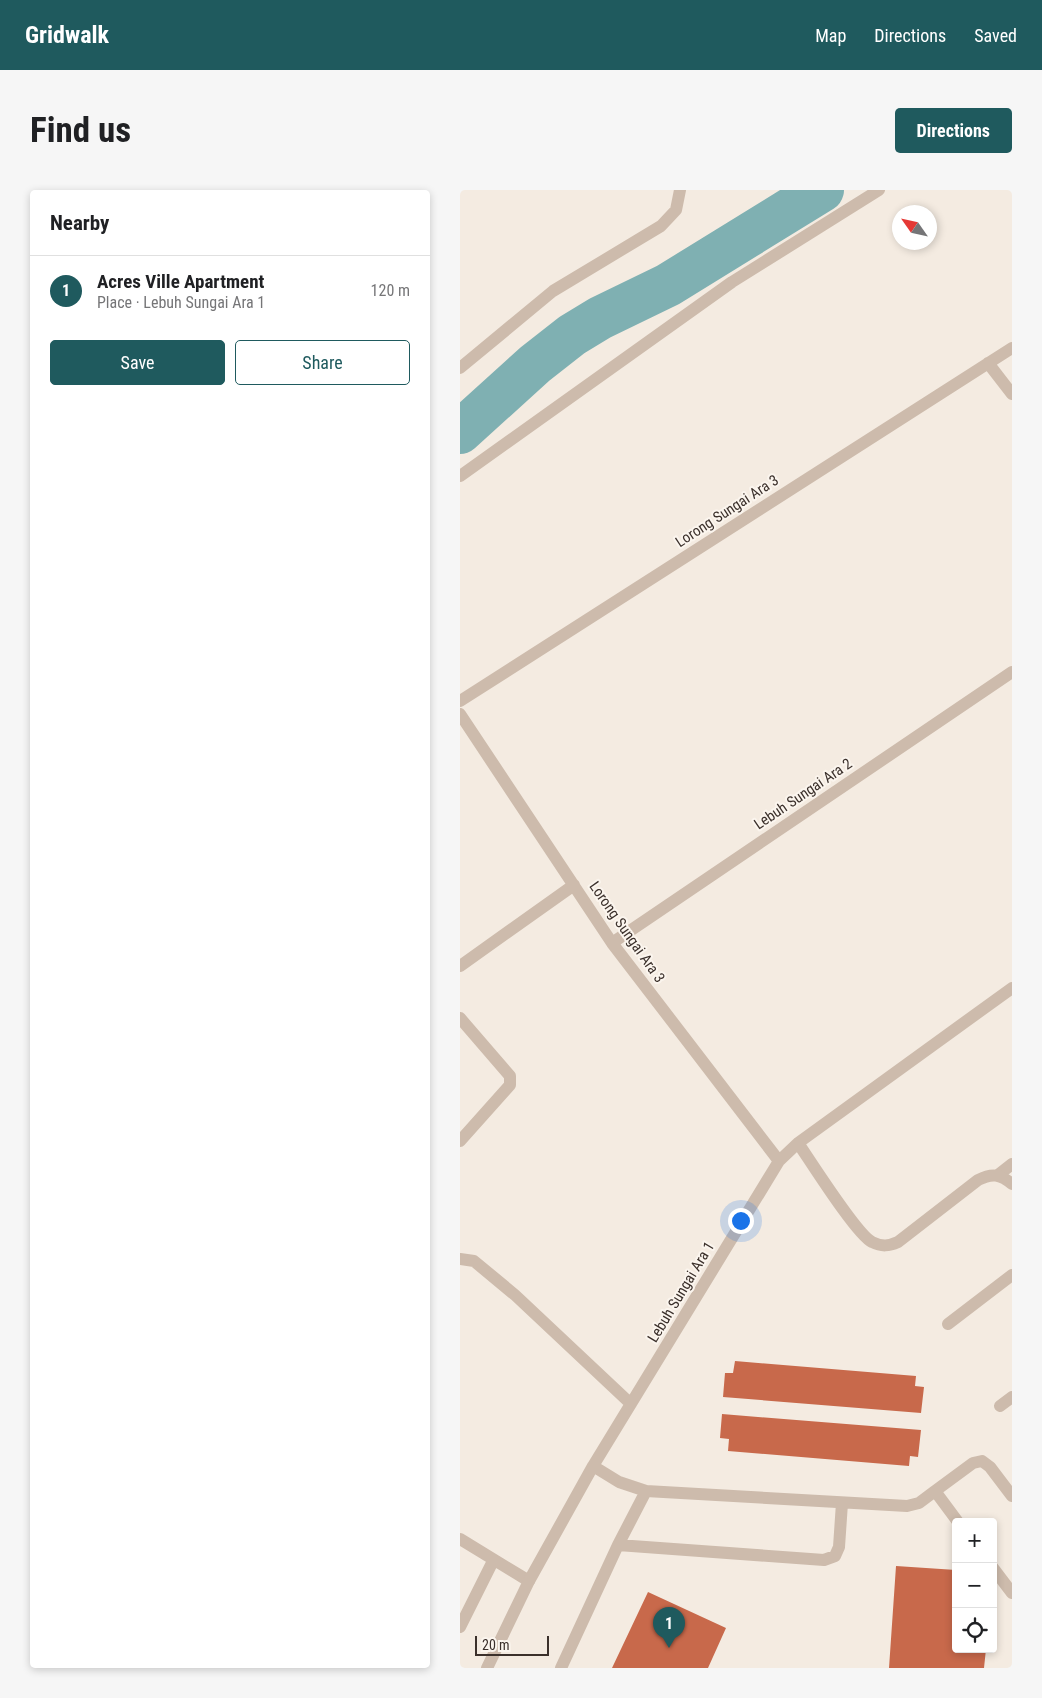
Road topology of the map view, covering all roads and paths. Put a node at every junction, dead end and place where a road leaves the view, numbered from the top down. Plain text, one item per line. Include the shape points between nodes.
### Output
1 (680, 190) edge
2 (879, 190) edge
3 (1012, 348) edge
4 (988, 363) junction
5 (460, 368) edge
6 (1012, 394) edge
7 (460, 476) edge
8 (1012, 672) edge
9 (460, 701) edge
10 (460, 714) edge
11 (574, 885) junction
12 (612, 943) junction
13 (460, 966) edge
14 (1012, 988) edge
15 (460, 1018) edge
16 (460, 1142) edge
17 (798, 1143) junction
18 (778, 1162) junction
19 (1012, 1164) edge
20 (998, 1175) junction
21 (1012, 1184) edge
22 (460, 1259) edge
23 (1012, 1275) edge
24 (948, 1324) dead end
25 (1012, 1397) edge
26 (630, 1404) junction
27 (1000, 1406) dead end
28 (593, 1466) junction
29 (646, 1491) junction
30 (935, 1491) junction
31 (1012, 1496) edge
32 (842, 1503) junction
33 (955, 1518) edge
34 (460, 1539) edge
35 (618, 1545) junction
36 (494, 1561) junction
37 (997, 1573) edge
38 (529, 1582) junction
39 (1012, 1593) edge
40 (460, 1627) edge
41 (487, 1668) edge
42 (561, 1668) edge

1 - 5 street via 676,210 661,226 553,290
2 - 7 street via 732,282
3 - 4 street, Lorong Sungai Ara 3
4 - 6 street
4 - 9 street, Lorong Sungai Ara 3
8 - 12 street, Lebuh Sungai Ara 2
10 - 11 street, Lorong Sungai Ara 3
11 - 12 street, Lorong Sungai Ara 3
11 - 13 street
12 - 18 street, Lorong Sungai Ara 3
14 - 17 street, Lebuh Sungai Ara 1
15 - 16 street via 510,1076 510,1085
17 - 18 street, Lebuh Sungai Ara 1
17 - 20 street via 863,1235 879,1245 898,1242 978,1180
18 - 26 street, Lebuh Sungai Ara 1 via 677,1332
19 - 20 street
20 - 21 street
22 - 26 street via 474,1262 515,1295
23 - 24 street
25 - 27 street
26 - 28 street, Lebuh Sungai Ara 1
28 - 29 street via 619,1482
28 - 38 street, Lebuh Sungai Ara 1
29 - 32 street
29 - 35 street
30 - 31 street via 972,1463 982,1461
30 - 32 street via 919,1503 907,1506
30 - 33 street
32 - 35 street via 839,1547 835,1556 824,1560
34 - 36 street
35 - 42 street
36 - 38 street
36 - 40 street
37 - 39 street
38 - 41 street, Lebuh Sungai Ara 1

